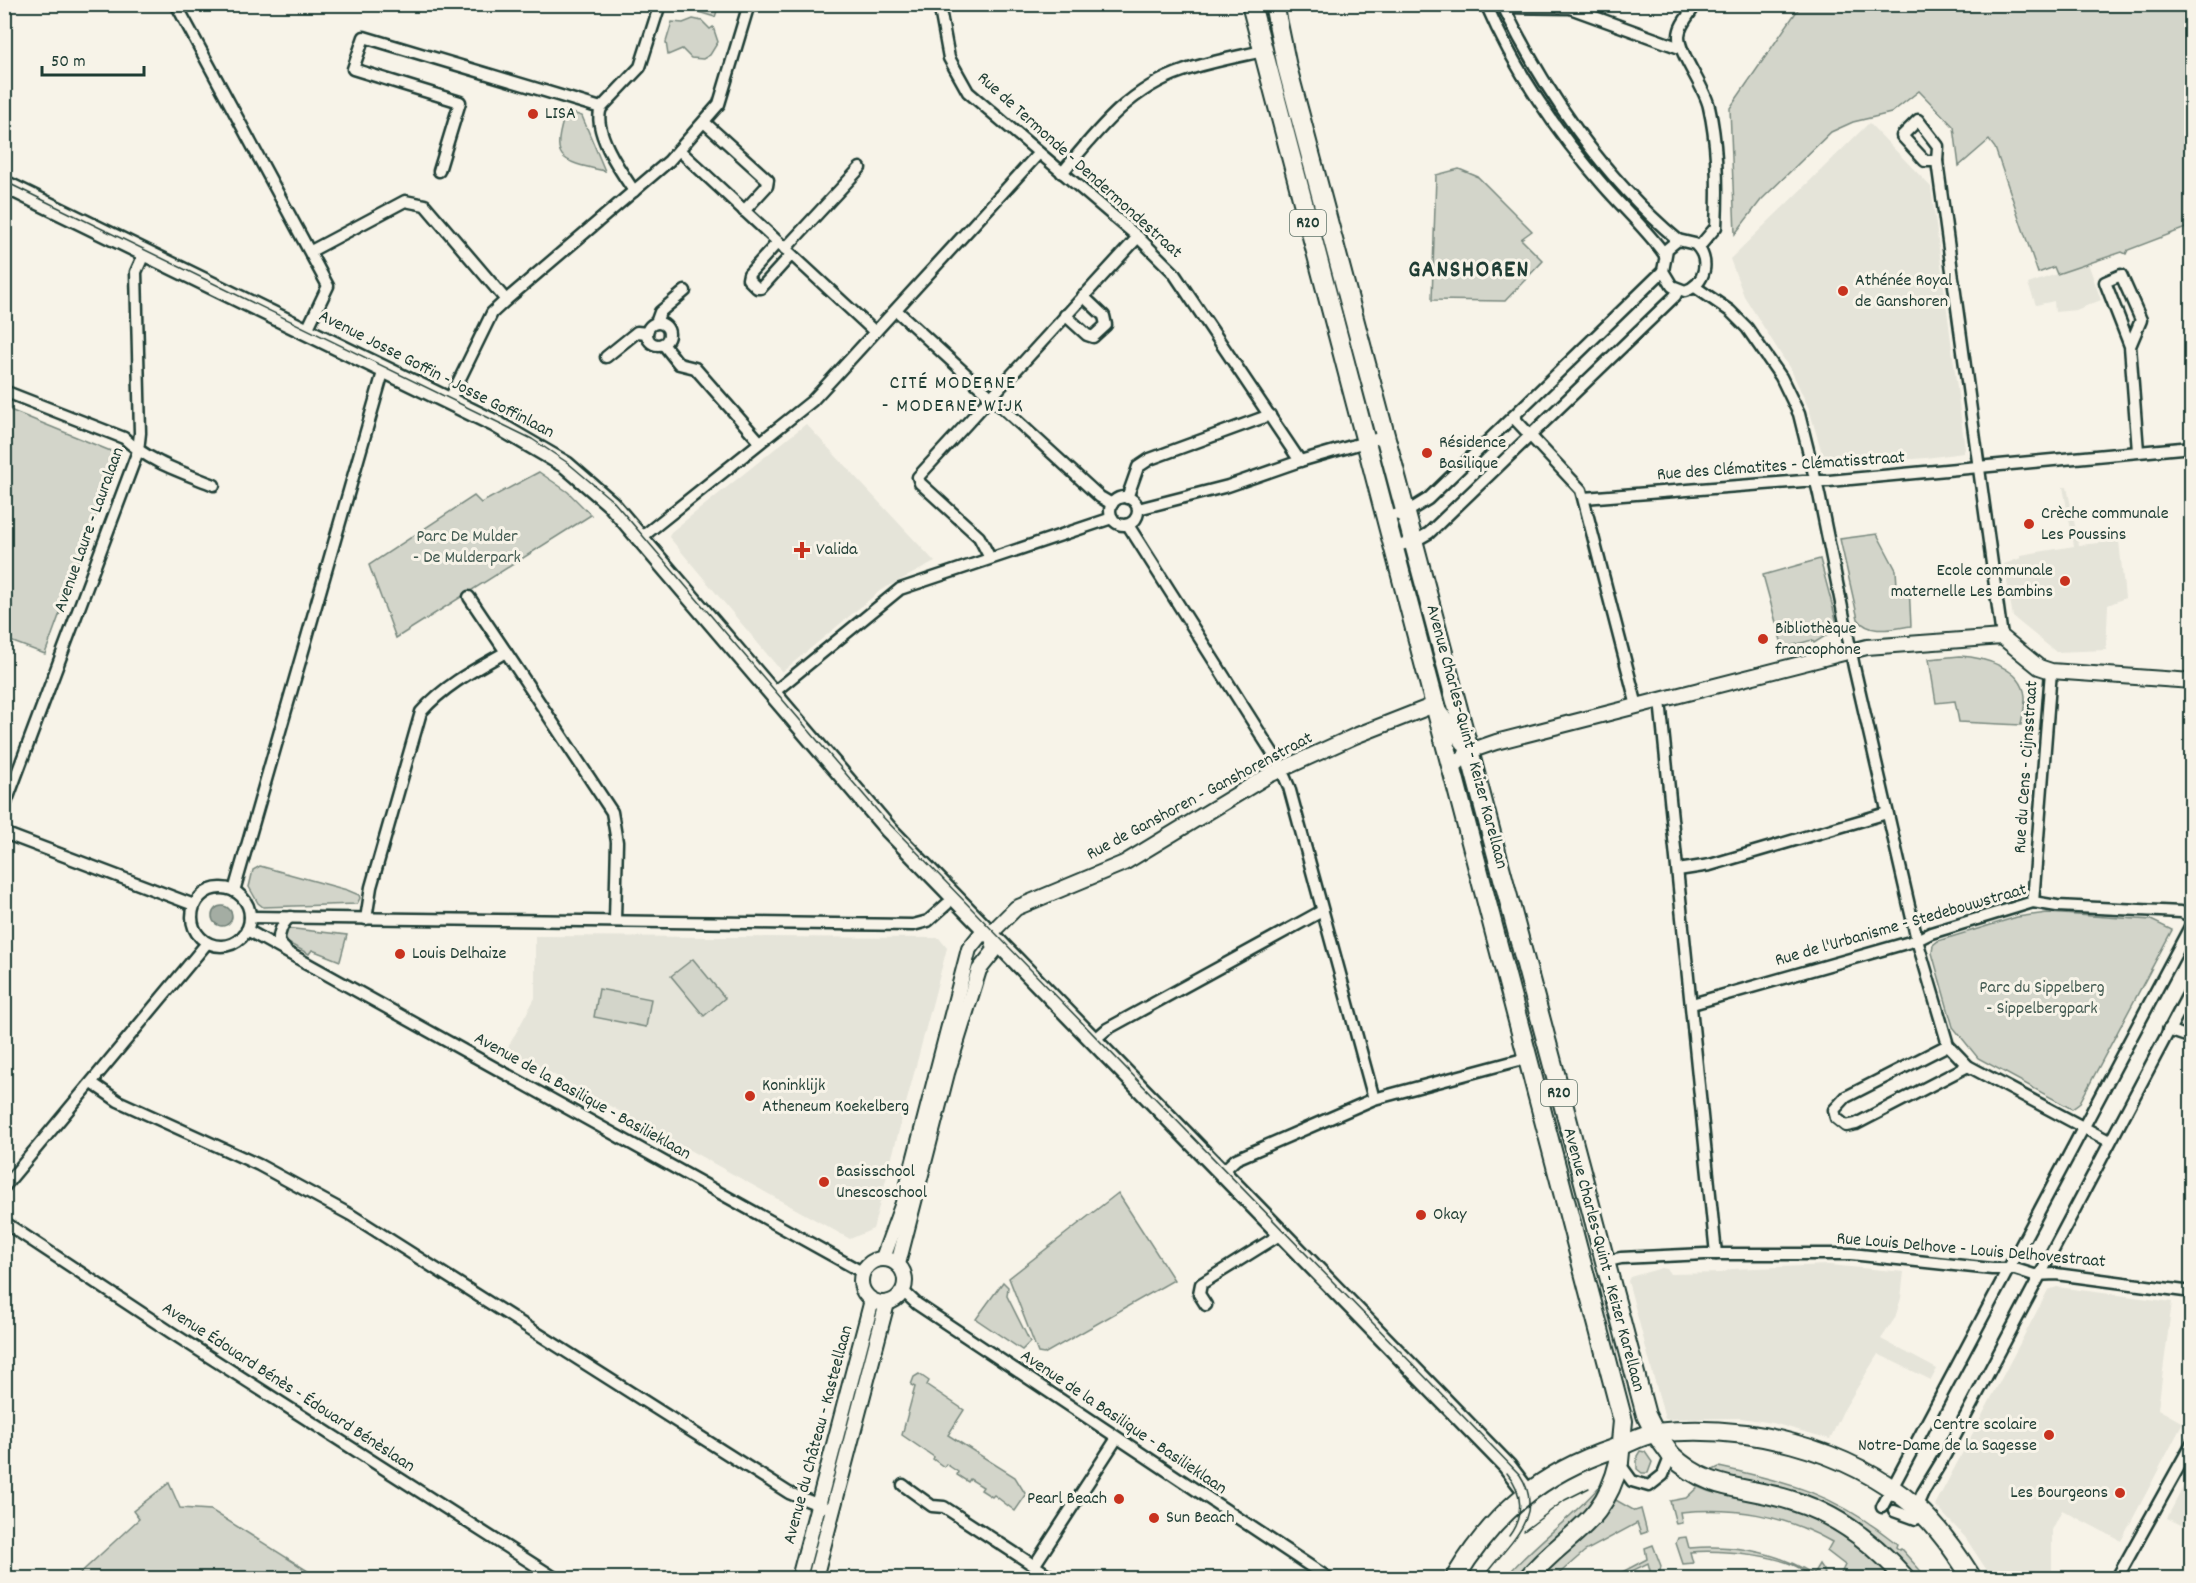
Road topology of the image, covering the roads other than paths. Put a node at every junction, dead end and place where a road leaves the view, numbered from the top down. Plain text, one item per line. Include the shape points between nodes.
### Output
1 (176, 4) edge
2 (660, 4) edge
3 (749, 4) edge
4 (939, 4) edge
5 (1251, 4) edge
6 (1274, 4) edge
7 (1486, 4) edge
8 (1696, 4) edge
9 (1502, 5) edge
10 (1680, 48) junction
11 (1263, 51) junction
12 (601, 108) junction
13 (704, 122) junction
14 (679, 150) junction
15 (1039, 153) junction
16 (1937, 161) dead end
17 (860, 168) dead end
18 (439, 171) dead end
19 (1062, 173) junction
20 (4, 184) edge
21 (633, 191) junction
22 (744, 211) junction
23 (1138, 237) junction
24 (1678, 240) junction
25 (1699, 247) junction
26 (785, 248) junction
27 (311, 251) junction
28 (145, 252) junction
29 (1665, 255) junction
30 (1663, 271) junction
31 (1695, 287) junction
32 (1678, 290) junction
33 (685, 291) dead end
34 (1083, 296) junction
35 (506, 300) junction
36 (896, 310) junction
37 (1065, 315) junction
38 (656, 323) junction
39 (306, 332) junction
40 (875, 332) junction
41 (647, 333) junction
42 (663, 344) junction
43 (2130, 346) junction
44 (606, 357) dead end
45 (384, 369) junction
46 (4, 392) edge
47 (991, 396) junction
48 (449, 401) junction
49 (1270, 415) junction
50 (1512, 417) junction
51 (1530, 435) junction
52 (1386, 436) junction
53 (760, 442) junction
54 (1366, 442) junction
55 (2192, 447) edge
56 (138, 451) junction
57 (2138, 451) junction
58 (1300, 461) junction
59 (1980, 468) junction
60 (1816, 481) junction
61 (214, 485) dead end
62 (1127, 498) junction
63 (1584, 498) junction
64 (1112, 504) junction
65 (1138, 509) junction
66 (1407, 512) junction
67 (1386, 517) junction
68 (1112, 518) junction
69 (1128, 525) junction
70 (642, 537) junction
71 (1415, 542) junction
72 (1394, 546) junction
73 (990, 558) junction
74 (469, 597) dead end
75 (2002, 638) junction
76 (1853, 651) junction
77 (506, 652) junction
78 (2051, 670) junction
79 (2192, 681) edge
80 (772, 693) junction
81 (1660, 700) junction
82 (1434, 705) junction
83 (1637, 706) junction
84 (1470, 751) junction
85 (1281, 769) junction
86 (1450, 770) junction
87 (846, 781) junction
88 (4, 808) edge
89 (1887, 813) junction
90 (4, 833) edge
91 (1678, 870) junction
92 (234, 891) junction
93 (2033, 902) junction
94 (947, 904) junction
95 (194, 905) junction
96 (1322, 911) junction
97 (250, 917) junction
98 (291, 917) junction
99 (2192, 917) edge
100 (366, 919) junction
101 (615, 920) junction
102 (2192, 923) edge
103 (247, 930) junction
104 (1917, 940) junction
105 (993, 942) junction
106 (207, 943) junction
107 (285, 949) junction
108 (2192, 987) edge
109 (1692, 1004) junction
110 (2169, 1030) junction
111 (2192, 1038) edge
112 (1093, 1041) junction
113 (1948, 1045) junction
114 (1527, 1058) junction
115 (1968, 1066) junction
116 (92, 1083) junction
117 (1374, 1099) junction
118 (2084, 1128) junction
119 (2109, 1141) junction
120 (1221, 1173) junction
121 (4, 1187) edge
122 (4, 1222) edge
123 (1281, 1234) junction
124 (1716, 1254) junction
125 (884, 1258) junction
126 (1603, 1262) junction
127 (898, 1264) junction
128 (2007, 1269) junction
129 (862, 1272) junction
130 (2041, 1274) junction
131 (903, 1291) junction
132 (2192, 1292) edge
133 (872, 1300) junction
134 (887, 1303) junction
135 (1206, 1305) dead end
136 (1655, 1433) junction
137 (1117, 1438) junction
138 (2192, 1443) edge
139 (1620, 1454) junction
140 (1671, 1455) junction
141 (903, 1485) dead end
142 (1891, 1488) junction
143 (1527, 1492) junction
144 (819, 1505) junction
145 (1882, 1507) dead end
146 (833, 1510) junction
147 (1894, 1511) dead end
148 (1913, 1512) junction
149 (1034, 1566) junction
150 (555, 1578) edge
151 (800, 1578) edge
152 (814, 1578) edge
153 (1053, 1578) edge
154 (1328, 1578) edge
155 (1455, 1578) edge
156 (1528, 1578) edge
157 (1905, 1578) edge
158 (1972, 1578) edge
159 (2117, 1578) edge

1 - 27 street
2 - 12 street via 640,67
3 - 13 street via 719,104
4 - 15 street, Rue de Termonde - Dendermondestraat via 949,58 968,92
5 - 11 main road, Avenue Charles-Quint - Keizer Karellaan / R20
6 - 52 main road, Avenue Charles-Quint - Keizer Karellaan / R20 via 1287,67
7 - 29 street via 1552,120
8 - 10 street via 1680,30
9 - 10 street via 1570,8
9 - 24 street via 1532,60 1590,145
10 - 25 street via 1709,105 1716,150 1716,227
11 - 19 street via 1184,70 1149,86 1108,117
11 - 54 main road, Avenue Charles-Quint - Keizer Karellaan / R20
12 - 18 street via 364,37 353,69 460,102
12 - 21 street via 600,126
13 - 14 street
13 - 22 street via 768,180
14 - 21 street
14 - 22 street
15 - 19 street, Rue de Termonde - Dendermondestraat
15 - 36 street
16 - 59 street
17 - 26 street
19 - 23 street, Rue de Termonde - Dendermondestraat
20 - 28 main road, Avenue Josse Goffin - Josse Goffinlaan
21 - 35 street
22 - 26 street
23 - 34 street
23 - 49 street, Rue de Termonde - Dendermondestraat via 1173,272
24 - 25 street via 1691,241
24 - 29 street
25 - 31 street via 1704,275
26 - 40 street
27 - 35 street via 405,201 416,201 425,205
27 - 39 street via 328,286
28 - 39 main road, Avenue Josse Goffin - Josse Goffinlaan
28 - 56 street, Avenue Laure - Lauralaan via 136,272
29 - 30 street
30 - 32 street
30 - 50 street
31 - 32 street
31 - 60 street via 1730,311 1776,368 1799,414
32 - 51 street
33 - 38 street via 660,312
34 - 37 street
34 - 37 street via 1104,316 1106,325 1093,337
35 - 48 street via 492,313
36 - 40 street
36 - 47 street
37 - 47 street
38 - 41 street
38 - 42 street via 669,331
39 - 45 main road, Avenue Josse Goffin - Josse Goffinlaan
40 - 53 street via 812,401
41 - 42 street via 654,345
41 - 44 street via 637,332
42 - 53 street via 679,364 695,368
43 - 43 street via 2140,320 2121,275 2105,282
43 - 57 street
45 - 48 main road, Avenue Josse Goffin - Josse Goffinlaan
45 - 92 street
46 - 56 street via 124,438
47 - 64 street
47 - 73 street via 918,477 979,537
48 - 70 main road, Avenue Josse Goffin - Josse Goffinlaan via 566,465 599,491
49 - 58 street, Rue de Termonde - Dendermondestraat
49 - 62 street via 1150,459 1138,467
50 - 51 street
50 - 66 street via 1428,499
51 - 63 street
51 - 71 street
52 - 54 street
52 - 66 main road, Avenue Charles-Quint - Keizer Karellaan / R20
53 - 70 street
54 - 58 street
54 - 67 main road, Avenue Charles-Quint - Keizer Karellaan / R20
55 - 57 street, Rue des Clématites - Clématisstraat
56 - 61 street
56 - 88 street, Avenue Laure - Lauralaan
57 - 59 street, Rue des Clématites - Clématisstraat
58 - 65 street via 1228,486
59 - 60 street, Rue des Clématites - Clématisstraat
59 - 75 street
60 - 63 street, Rue des Clématites - Clématisstraat
60 - 76 street
62 - 64 street
62 - 65 street
63 - 83 street
64 - 68 street
65 - 69 street via 1136,518
66 - 67 street
66 - 71 main road, Avenue Charles-Quint - Keizer Karellaan / R20
67 - 72 main road, Avenue Charles-Quint - Keizer Karellaan / R20
68 - 69 street via 1120,525
68 - 73 street
69 - 85 street
70 - 80 main road, Avenue Josse Goffin - Josse Goffinlaan
71 - 72 street
71 - 84 main road, Avenue Charles-Quint - Keizer Karellaan / R20
72 - 82 main road, Avenue Charles-Quint - Keizer Karellaan / R20
73 - 80 street via 900,589
74 - 77 street
75 - 76 street via 1873,646
75 - 78 street via 2039,667
76 - 81 street
76 - 89 street
77 - 100 street via 461,677 421,712
77 - 101 street via 612,812 617,842
78 - 79 street
78 - 93 street, Rue du Cens - Cijnsstraat
80 - 87 main road, Avenue Josse Goffin - Josse Goffinlaan
81 - 83 street
81 - 91 street
82 - 84 street
82 - 85 street, Rue de Ganshoren - Ganshorenstraat
82 - 86 main road, Avenue Charles-Quint - Keizer Karellaan / R20
83 - 84 street
84 - 86 street
84 - 126 main road, Avenue Charles-Quint - Keizer Karellaan / R20
85 - 96 street
85 - 105 street, Rue de Ganshoren - Ganshorenstraat via 1124,863 1016,908
86 - 114 main road, Avenue Charles-Quint - Keizer Karellaan / R20
87 - 94 main road, Avenue Josse Goffin - Josse Goffinlaan via 857,807
87 - 105 main road, Avenue Josse Goffin - Josse Goffinlaan
89 - 91 street via 1710,865
89 - 104 street
90 - 95 street
91 - 109 street
92 - 95 street via 211,889
92 - 97 street via 246,902
93 - 99 street, Rue de l'Urbanisme - Stedebouwstraat via 2181,912
93 - 104 street, Rue de l'Urbanisme - Stedebouwstraat
94 - 101 street via 927,921 913,925
94 - 105 main road, Avenue Josse Goffin - Josse Goffinlaan
95 - 106 street via 192,922
96 - 112 street via 1107,1029
96 - 117 street
97 - 98 street
97 - 103 street
98 - 100 street
98 - 107 street via 279,937
100 - 101 street
102 - 118 street
103 - 106 street via 230,945
103 - 107 street, Avenue de la Basilique - Basilieklaan
104 - 109 street, Rue de l'Urbanisme - Stedebouwstraat
104 - 113 street
105 - 112 main road
105 - 125 street via 969,949 903,1203
105 - 127 street via 979,970 947,1073
106 - 116 street
107 - 129 street, Avenue de la Basilique - Basilieklaan
108 - 110 street
109 - 124 street
110 - 111 street
110 - 119 street
112 - 120 main road
113 - 115 street
113 - 115 street via 1846,1097 1834,1110 1836,1118 1846,1126 1856,1124
114 - 117 street
114 - 139 main road, Avenue Charles-Quint - Keizer Karellaan / R20 via 1623,1421
115 - 118 street
116 - 121 street
116 - 144 street via 118,1101 259,1165 351,1215 789,1493
117 - 120 street via 1236,1159
118 - 119 street
118 - 128 street
119 - 130 street
120 - 123 main road
122 - 150 street, Avenue Édouard Bénès - Édouard Bénèslaan
123 - 135 street via 1201,1284 1199,1294
123 - 143 main road via 1507,1466
124 - 126 street, Rue Louis Delhove - Louis Delhovestraat
124 - 128 street, Rue Louis Delhove - Louis Delhovestraat via 1851,1254
125 - 127 street
125 - 129 street
126 - 136 main road, Avenue Charles-Quint - Keizer Karellaan / R20 via 1638,1392
127 - 131 street via 906,1276
128 - 130 street, Rue Louis Delhove - Louis Delhovestraat
128 - 142 street
129 - 133 street via 861,1285
130 - 132 street, Rue Louis Delhove - Louis Delhovestraat
130 - 148 street
131 - 134 street
131 - 137 street, Avenue de la Basilique - Basilieklaan
133 - 134 street
133 - 144 street, Avenue du Château - Kasteellaan
134 - 146 street, Avenue du Château - Kasteellaan
136 - 139 main road
136 - 140 main road, R20
136 - 142 main road via 1715,1432 1766,1437 1818,1452
137 - 149 street
137 - 154 street, Avenue de la Basilique - Basilieklaan
138 - 159 street
139 - 140 street via 1632,1481 1651,1485 1663,1476
139 - 143 main road via 1579,1460
139 - 156 main road, R20 via 1613,1485 1599,1510
140 - 157 main road, R20 via 1713,1484 1794,1501 1836,1520 1873,1546
141 - 149 street
142 - 145 street
142 - 148 main road
143 - 155 main road via 1489,1532
144 - 146 street
144 - 151 street, Avenue du Château - Kasteellaan
146 - 152 street, Avenue du Château - Kasteellaan
147 - 148 street
148 - 158 main road via 1938,1534
149 - 153 street

